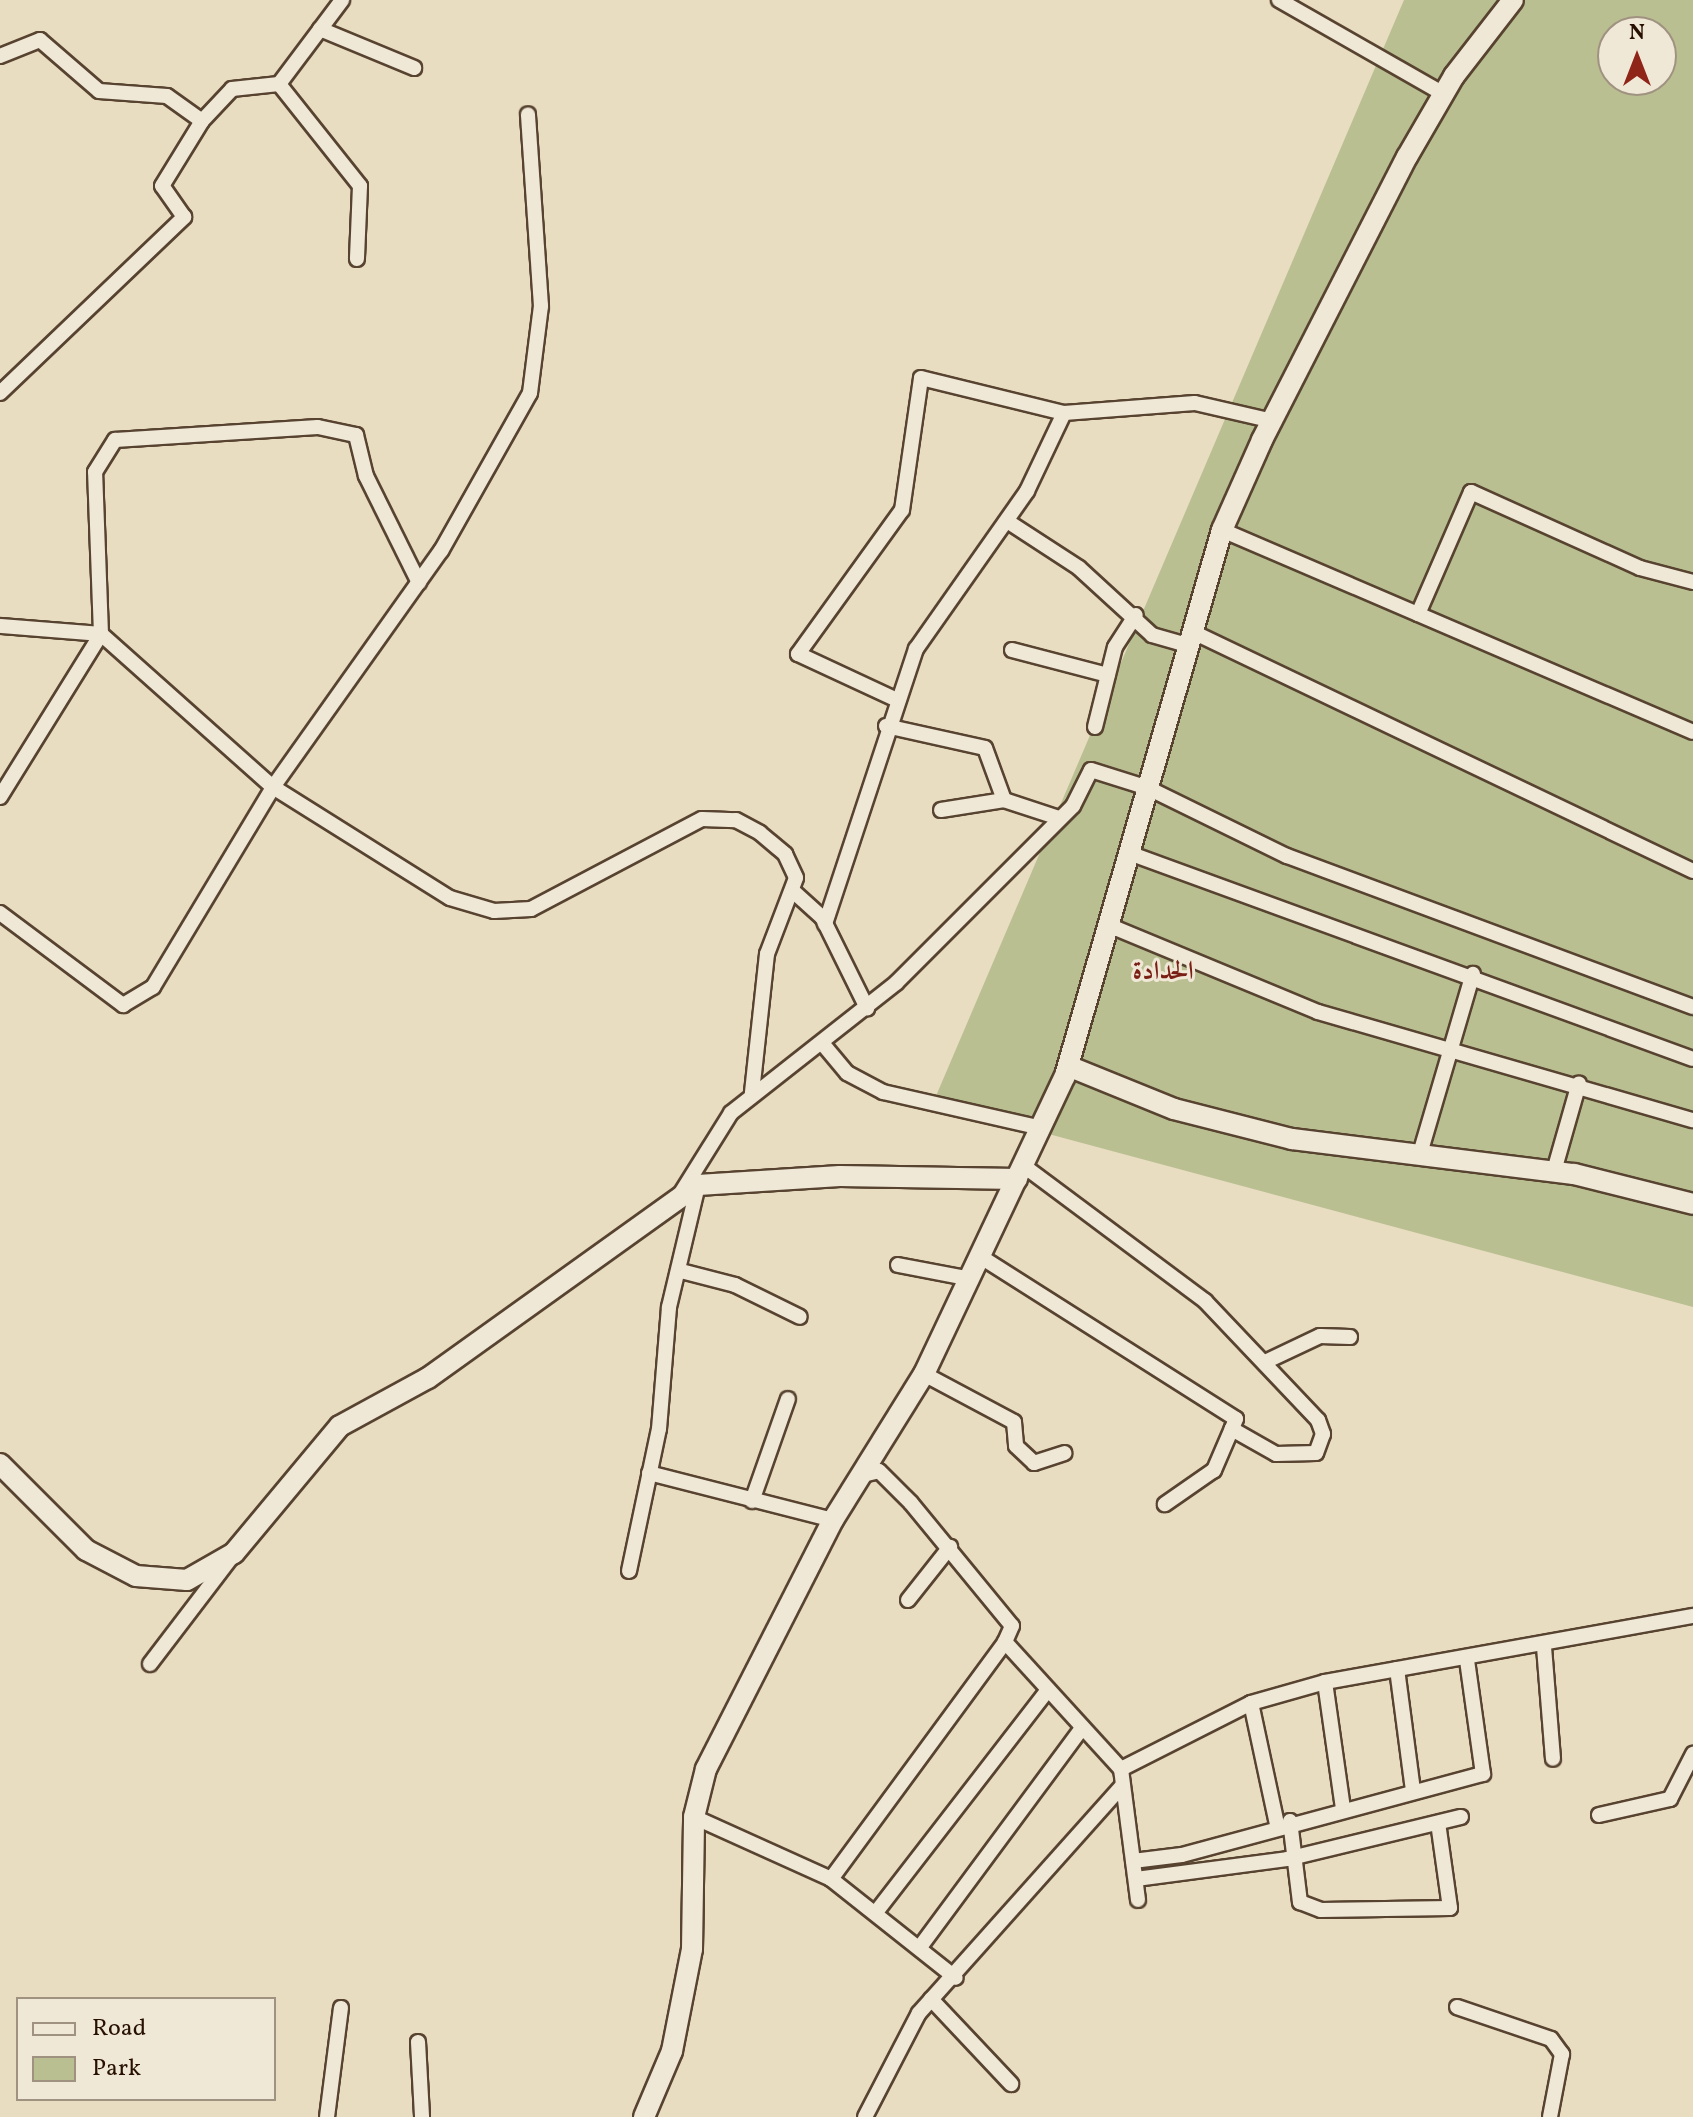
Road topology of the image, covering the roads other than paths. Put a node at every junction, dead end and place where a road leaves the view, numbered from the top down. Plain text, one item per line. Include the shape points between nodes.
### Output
1 (342, 0) edge
2 (1279, 0) edge
3 (1513, 0) edge
4 (320, 29) junction
5 (0, 56) edge
6 (414, 68) dead end
7 (279, 84) junction
8 (1444, 94) junction
9 (528, 114) dead end
10 (202, 121) junction
11 (357, 259) dead end
12 (0, 393) edge
13 (1064, 413) junction
14 (1273, 421) junction
15 (1007, 521) junction
16 (1222, 530) junction
17 (1693, 582) edge
18 (419, 583) junction
19 (1418, 614) junction
20 (1136, 615) junction
21 (0, 626) edge
22 (101, 634) junction
23 (1193, 640) junction
24 (1012, 650) dead end
25 (1108, 675) junction
26 (895, 699) junction
27 (886, 726) junction
28 (1095, 727) dead end
29 (1693, 732) edge
30 (273, 787) junction
31 (1148, 788) junction
32 (0, 797) edge
33 (1004, 800) junction
34 (941, 810) dead end
35 (1056, 817) junction
36 (1129, 853) junction
37 (1693, 871) edge
38 (794, 892) junction
39 (0, 913) edge
40 (825, 924) junction
41 (1108, 925) junction
42 (1473, 974) junction
43 (1693, 1007) edge
44 (867, 1008) junction
45 (822, 1043) junction
46 (1448, 1051) junction
47 (1693, 1059) edge
48 (1068, 1066) junction
49 (1579, 1083) junction
50 (752, 1093) junction
51 (1693, 1120) edge
52 (1041, 1128) junction
53 (1419, 1157) junction
54 (1554, 1171) junction
55 (1021, 1172) junction
56 (698, 1185) junction
57 (678, 1198) junction
58 (1693, 1204) edge
59 (981, 1257) junction
60 (898, 1265) dead end
61 (681, 1271) junction
62 (971, 1279) junction
63 (800, 1317) dead end
64 (1350, 1337) dead end
65 (1265, 1362) junction
66 (924, 1374) junction
67 (788, 1399) dead end
68 (1232, 1429) junction
69 (1064, 1453) dead end
70 (0, 1464) edge
71 (649, 1473) junction
72 (867, 1474) junction
73 (752, 1501) junction
74 (1165, 1504) dead end
75 (833, 1520) junction
76 (950, 1547) junction
77 (234, 1553) junction
78 (629, 1571) dead end
79 (908, 1600) dead end
80 (1693, 1616) edge
81 (1005, 1642) junction
82 (1544, 1647) junction
83 (1467, 1660) junction
84 (150, 1664) dead end
85 (1397, 1669) junction
86 (1325, 1682) junction
87 (1048, 1690) junction
88 (1251, 1703) junction
89 (1082, 1728) junction
90 (1693, 1754) edge
91 (1553, 1759) dead end
92 (1121, 1769) junction
93 (1121, 1787) junction
94 (1413, 1791) junction
95 (1686, 1794) edge
96 (1343, 1808) junction
97 (1599, 1815) dead end
98 (694, 1817) junction
99 (1461, 1817) dead end
100 (1284, 1823) junction
101 (1438, 1823) junction
102 (1293, 1857) junction
103 (1133, 1861) junction
104 (831, 1879) junction
105 (1136, 1879) junction
106 (1138, 1900) dead end
107 (877, 1911) junction
108 (920, 1947) junction
109 (956, 1978) junction
110 (931, 1999) junction
111 (1457, 2007) dead end
112 (341, 2008) dead end
113 (418, 2042) dead end
114 (1011, 2084) dead end
115 (327, 2117) edge
116 (422, 2117) edge
117 (644, 2117) edge
118 (865, 2117) edge
119 (1550, 2117) edge

1 - 4 street
2 - 8 street
3 - 8 main road
4 - 6 street
4 - 7 street
5 - 10 street via 40,40 99,91 167,96
7 - 10 street via 232,89
7 - 11 street via 360,186
8 - 14 main road
9 - 18 street via 541,306 530,393
10 - 12 street via 162,186 184,217
13 - 14 street via 1195,403
13 - 15 street
13 - 26 street via 921,378 902,510 798,654
14 - 16 main road
15 - 20 street
15 - 26 street via 926,629
16 - 19 street
16 - 23 main road
17 - 19 street via 1640,568 1471,492
18 - 22 street via 372,488 356,435 318,427 115,440 95,472
18 - 30 street
19 - 29 street
20 - 23 street via 1152,635
20 - 25 street via 1122,631
21 - 22 street
22 - 30 street
22 - 32 street
23 - 31 main road
23 - 37 street
24 - 25 street
25 - 28 street
26 - 27 street
27 - 33 street via 985,748
27 - 40 street
30 - 38 street via 450,898 494,911 531,909 702,819 736,820 760,833 785,854
30 - 39 street via 153,987 123,1005
31 - 35 street via 1091,770 1073,806
31 - 36 main road
31 - 43 street via 1287,856
33 - 34 street
33 - 35 street
35 - 44 street
36 - 41 main road
36 - 42 street via 1292,917
38 - 40 street
38 - 50 street via 767,954
40 - 44 street
41 - 46 street via 1318,1012
41 - 48 main road
42 - 46 street
42 - 47 street
44 - 45 street
45 - 50 street
45 - 52 street via 847,1073 883,1092
46 - 49 street
46 - 53 street
48 - 52 main road
48 - 53 main road via 1199,1117 1292,1139
49 - 51 street
49 - 54 street
50 - 57 street via 713,1135
52 - 55 main road
53 - 54 main road
54 - 58 main road
55 - 56 main road
55 - 59 main road
55 - 65 street via 1171,1271
56 - 57 main road
56 - 61 street
57 - 77 main road via 428,1378 340,1426
59 - 62 main road
59 - 68 street via 1206,1394 1236,1419
60 - 62 street
61 - 63 street via 735,1285
61 - 71 street via 669,1307
62 - 66 main road
64 - 65 street via 1320,1336
65 - 68 street via 1318,1420 1323,1434 1316,1453 1276,1454
66 - 69 street via 1014,1422 1016,1446 1034,1463
66 - 72 main road
67 - 73 street
68 - 74 street via 1214,1470
70 - 77 main road via 86,1550 136,1576 187,1580
71 - 73 street
71 - 78 street
72 - 75 main road
72 - 76 street via 879,1471
73 - 75 street
75 - 98 main road via 751,1669 706,1769
76 - 79 street
76 - 81 street via 1012,1626
77 - 84 street
80 - 82 street
81 - 87 street
81 - 104 street
82 - 83 street
82 - 91 street
83 - 85 street
83 - 94 street via 1483,1774
85 - 86 street
85 - 94 street
86 - 88 street
86 - 96 street
87 - 89 street
87 - 107 street
88 - 92 street
88 - 100 street
89 - 92 street
89 - 108 street
90 - 95 street
92 - 93 street
93 - 103 street
93 - 109 street
94 - 96 street
95 - 97 street
96 - 100 street
98 - 104 street
98 - 117 main road via 692,1949 672,2051
99 - 101 street
100 - 102 street
100 - 103 street via 1182,1855
101 - 102 street
101 - 102 street via 1450,1908 1321,1910 1300,1902
102 - 105 street
103 - 105 street
104 - 107 street
105 - 106 street
107 - 108 street
108 - 109 street
109 - 110 street
110 - 114 street
110 - 118 street
111 - 119 street via 1551,2039 1562,2054
112 - 115 street
113 - 116 street

